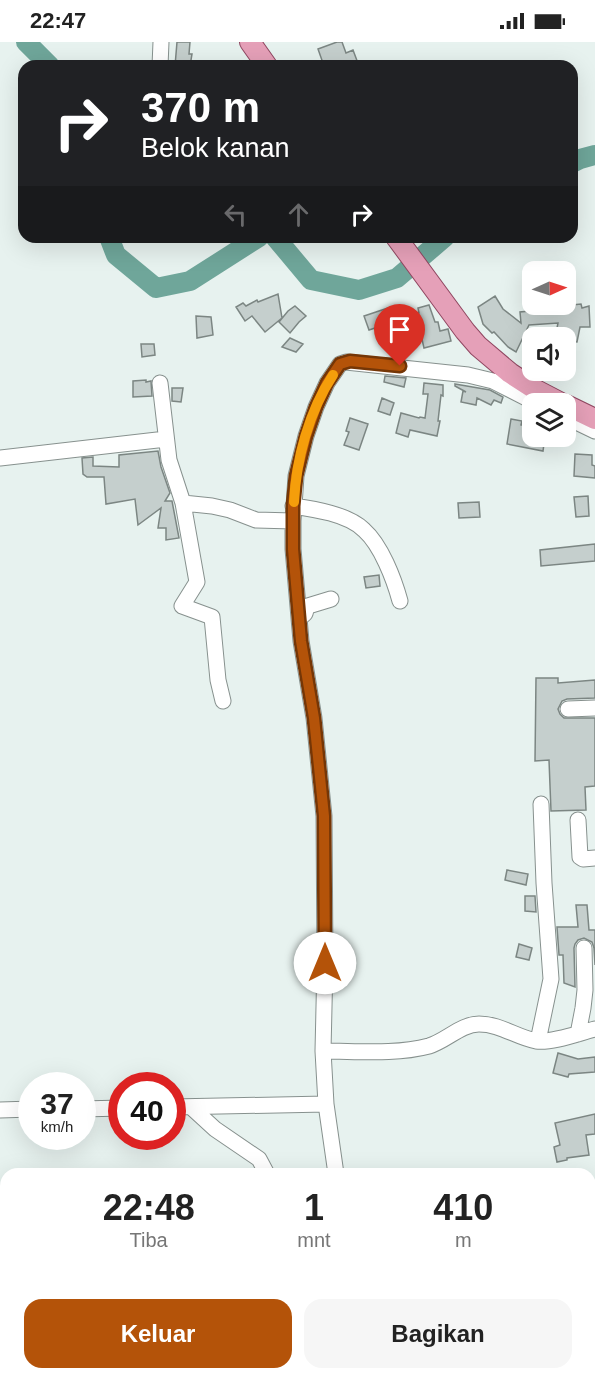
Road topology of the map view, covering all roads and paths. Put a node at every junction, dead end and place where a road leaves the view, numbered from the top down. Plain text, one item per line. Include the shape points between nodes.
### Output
1 (161, 42) edge
2 (250, 42) edge
3 (160, 60) edge
4 (263, 60) edge
5 (401, 243) edge
6 (160, 382) dead end
7 (543, 393) edge
8 (522, 396) edge
9 (576, 410) edge
10 (595, 419) edge
11 (576, 422) edge
12 (595, 431) edge
13 (166, 439) junction
14 (0, 458) edge
15 (183, 503) junction
16 (293, 513) junction
17 (331, 599) dead end
18 (400, 601) dead end
19 (299, 618) junction
20 (223, 701) dead end
21 (595, 708) edge
22 (568, 709) dead end
23 (541, 804) dead end
24 (578, 820) dead end
25 (595, 858) edge
26 (584, 948) dead end
27 (595, 1029) edge
28 (578, 1034) junction
29 (538, 1041) junction
30 (323, 1051) junction
31 (326, 1104) junction
32 (186, 1107) edge
33 (191, 1107) junction
34 (0, 1110) edge
35 (18, 1110) edge
36 (264, 1168) edge
37 (335, 1168) edge

1 - 3 street
2 - 4 main road
5 - 7 main road via 478,346
6 - 13 street
8 - 16 street via 493,381 468,375 350,361 340,364 327,383 306,436 296,476
9 - 10 main road
11 - 12 street
13 - 14 street
13 - 15 street
15 - 16 street via 212,506 256,519
15 - 20 street via 197,582 182,606 212,617
16 - 18 street via 310,508 353,522 364,530 378,548
16 - 19 street
17 - 19 street via 306,607
19 - 30 street via 324,816
21 - 22 street
23 - 29 street via 551,979
24 - 25 street via 580,856
26 - 28 street via 585,990
27 - 28 street
28 - 29 street
29 - 30 street via 480,1024 439,1043 414,1049
30 - 31 street
31 - 33 street
31 - 37 street
32 - 33 street
33 - 36 street via 259,1159
34 - 35 street

